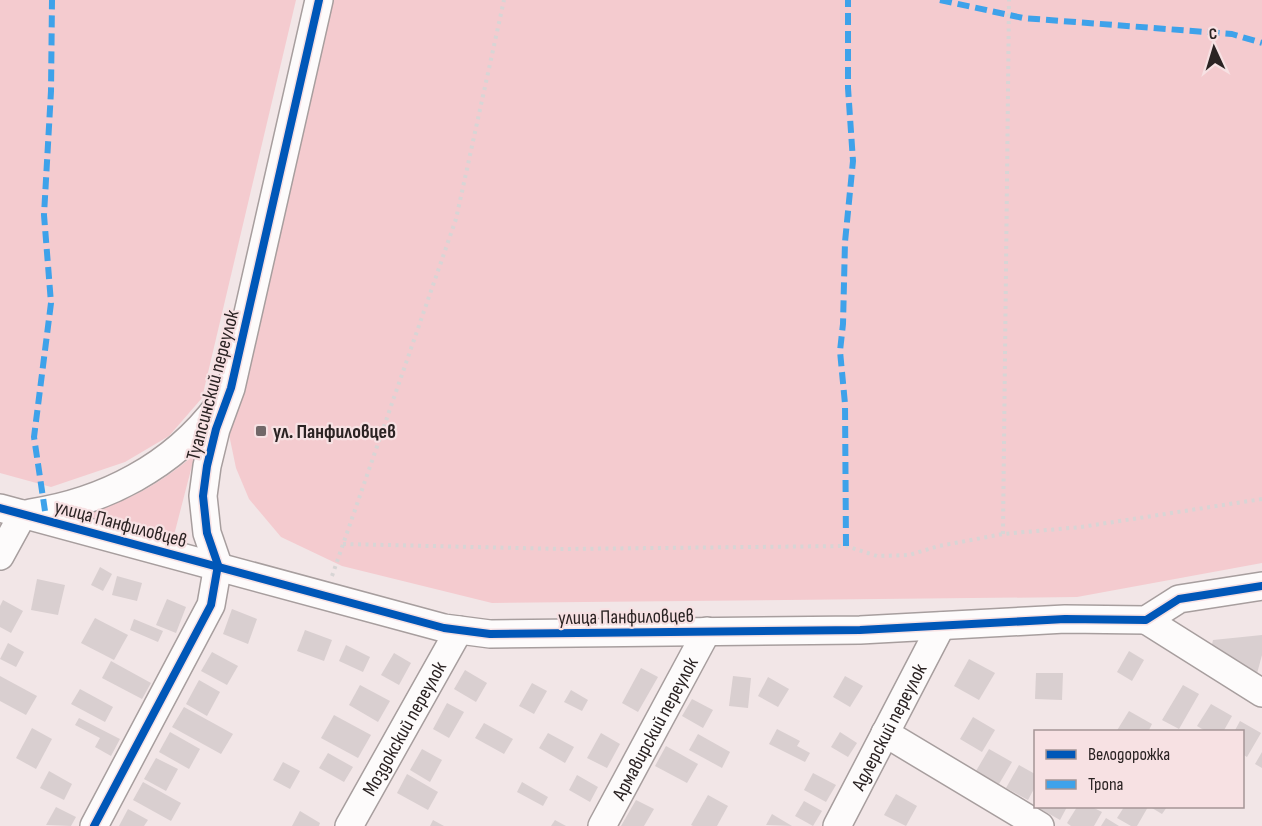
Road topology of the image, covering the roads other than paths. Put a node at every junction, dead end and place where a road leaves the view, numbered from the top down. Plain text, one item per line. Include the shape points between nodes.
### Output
1 (319, 0) edge
2 (231, 388) junction
3 (11, 511) edge
4 (0, 556) edge
5 (218, 565) junction
6 (1262, 586) edge
7 (1146, 620) junction
8 (941, 626) junction
9 (459, 630) junction
10 (707, 631) junction
11 (1262, 693) edge
12 (885, 733) junction
13 (94, 826) edge
14 (349, 826) edge
15 (602, 826) edge
16 (837, 826) edge
17 (1040, 826) edge

1 - 2 street, Туапсинский переулок
2 - 3 street via 189,440 137,477 105,493 45,511
2 - 5 street, Туапсинский переулок via 214,438 203,496 207,533
3 - 4 street
3 - 5 street, улица Панфиловцев
5 - 9 street, улица Панфиловцев
5 - 13 street, Туапсинский переулок via 211,605
6 - 7 street via 1179,599
7 - 8 street, улица Панфиловцев via 1065,619
7 - 11 street
8 - 10 street, улица Панфиловцев
8 - 12 street, Адлерский переулок
9 - 10 street, улица Панфиловцев via 490,634
9 - 14 street, Моздокский переулок
10 - 15 street, Армавирский переулок
12 - 16 street, Адлерский переулок
12 - 17 street

